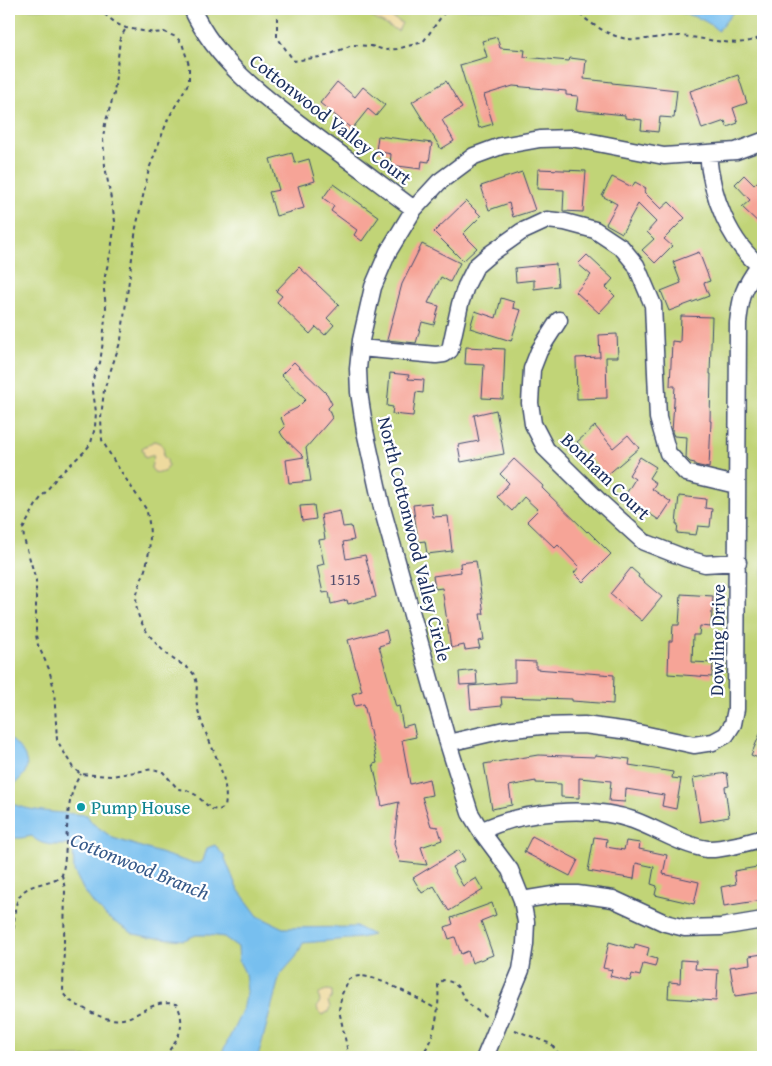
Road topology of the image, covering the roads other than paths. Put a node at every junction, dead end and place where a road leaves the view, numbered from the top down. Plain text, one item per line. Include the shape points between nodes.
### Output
1 (192, 9) edge
2 (763, 141) edge
3 (708, 154) junction
4 (414, 209) junction
5 (761, 266) edge
6 (558, 320) dead end
7 (360, 348) junction
8 (736, 485) junction
9 (738, 562) junction
10 (448, 743) junction
11 (481, 831) junction
12 (763, 838) edge
13 (522, 900) junction
14 (763, 920) edge
15 (485, 1057) edge

1 - 4 street, Cottonwood Valley Court via 219,52 240,75 278,108
2 - 3 street, North Cottonwood Valley Circle via 736,151
3 - 4 street, North Cottonwood Valley Circle via 664,156 571,138 540,139 502,146 474,156 440,182
3 - 5 street via 712,188 723,215 737,238
4 - 7 street, North Cottonwood Valley Circle via 388,252 373,286
5 - 8 street, Dowling Drive via 746,284 738,323
6 - 9 street, Bonham Court via 532,368 530,404 533,424 546,449 644,542 705,564
7 - 8 street via 444,354 450,350 466,286 476,266 490,254 522,232 547,220 596,230 622,248 636,265 653,305 658,418 668,454 686,473
7 - 10 street, North Cottonwood Valley Circle via 359,392 382,508
8 - 9 street, Dowling Drive
9 - 10 street, Dowling Drive via 736,709 733,724 726,735 713,742 694,745 584,725 541,726 504,730
10 - 11 street, North Cottonwood Valley Circle via 470,814
11 - 12 street via 496,823 561,811 632,820 709,849
11 - 13 street, North Cottonwood Valley Circle via 510,870
13 - 14 street via 558,894 613,899 685,928 721,927
13 - 15 street, North Cottonwood Valley Circle via 526,922 521,970

